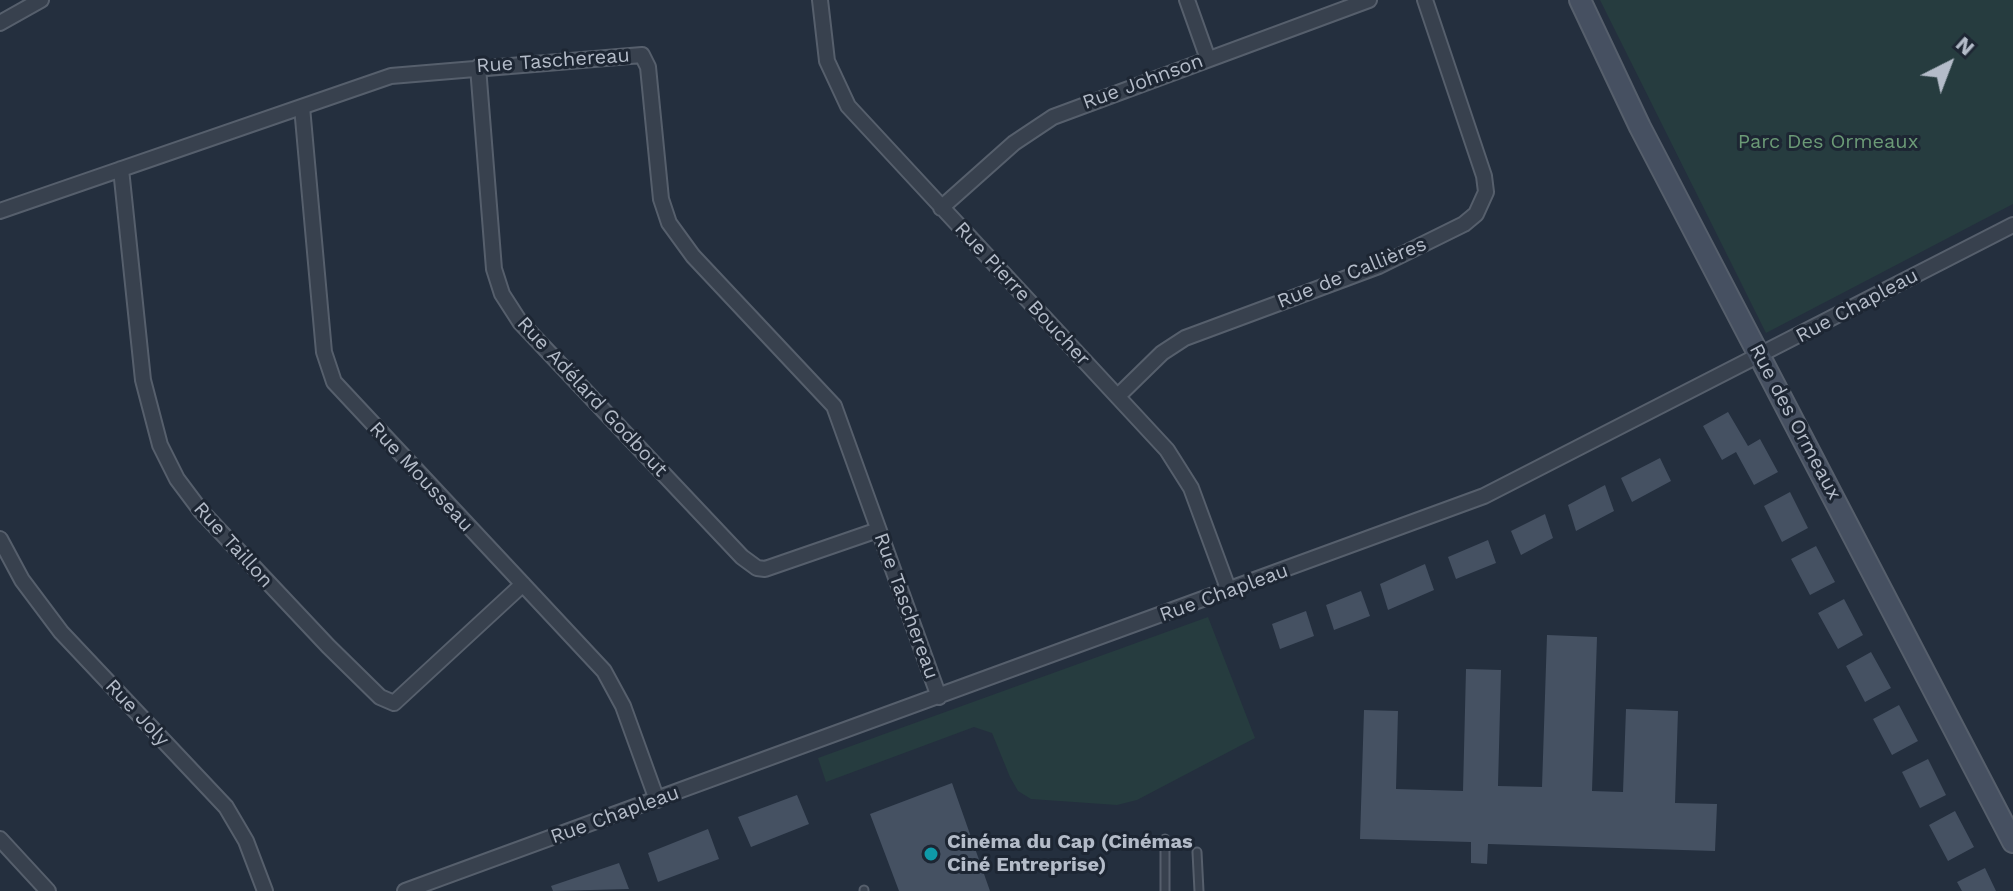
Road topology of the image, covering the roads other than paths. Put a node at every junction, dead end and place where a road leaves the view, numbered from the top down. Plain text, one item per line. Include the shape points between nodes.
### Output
1 (41, 0) edge
2 (820, 0) edge
3 (1187, 0) edge
4 (1369, 0) edge
5 (1425, 0) edge
6 (1580, 0) edge
7 (0, 23) edge
8 (1208, 59) junction
9 (478, 67) junction
10 (302, 107) junction
11 (121, 169) junction
12 (941, 208) junction
13 (0, 211) edge
14 (2013, 225) edge
15 (1760, 356) junction
16 (1118, 396) junction
17 (878, 530) junction
18 (0, 539) edge
19 (523, 584) junction
20 (1229, 591) junction
21 (939, 697) junction
22 (657, 800) junction
23 (0, 839) edge
24 (1165, 839) dead end
25 (2013, 842) edge
26 (1197, 852) dead end
27 (48, 891) edge
28 (265, 891) edge
29 (405, 891) edge
30 (1165, 891) edge
31 (1199, 891) edge

1 - 7 street
2 - 12 street, Rue Pierre Boucher via 827,61 839,92 868,132
3 - 8 street
4 - 8 street, Rue Johnson
5 - 16 street, Rue de Callières via 1484,176 1486,192 1476,214 1379,266 1185,338
6 - 15 street, Rue des Ormeaux
8 - 12 street, Rue Johnson via 1053,117 1014,143
9 - 10 street, Rue Taschereau via 391,76
9 - 17 street, Rue Taschereau via 634,54 646,58 661,199 669,223 693,256 834,406
9 - 17 street, Rue Adélard Godbout via 494,269 520,322 757,568
10 - 11 street, Rue Taschereau
10 - 19 street, Rue Mousseau via 329,371 349,400
11 - 13 street, Rue Taschereau
11 - 19 street, Rue Taillon via 143,380 160,445 201,511 328,646 384,701 394,703
12 - 16 street, Rue Pierre Boucher
14 - 15 street, Rue Chapleau
15 - 20 street, Rue Chapleau via 1484,496
15 - 25 street, Rue des Ormeaux
16 - 20 street, Rue Pierre Boucher via 1183,473
17 - 21 street, Rue Taschereau
18 - 28 street, Rue Joly via 22,580 61,632 226,807
19 - 22 street, Rue Mousseau via 611,681
20 - 21 street, Rue Chapleau
21 - 22 street, Rue Chapleau
22 - 29 street, Rue Chapleau
23 - 27 street
24 - 30 lane
26 - 31 lane

